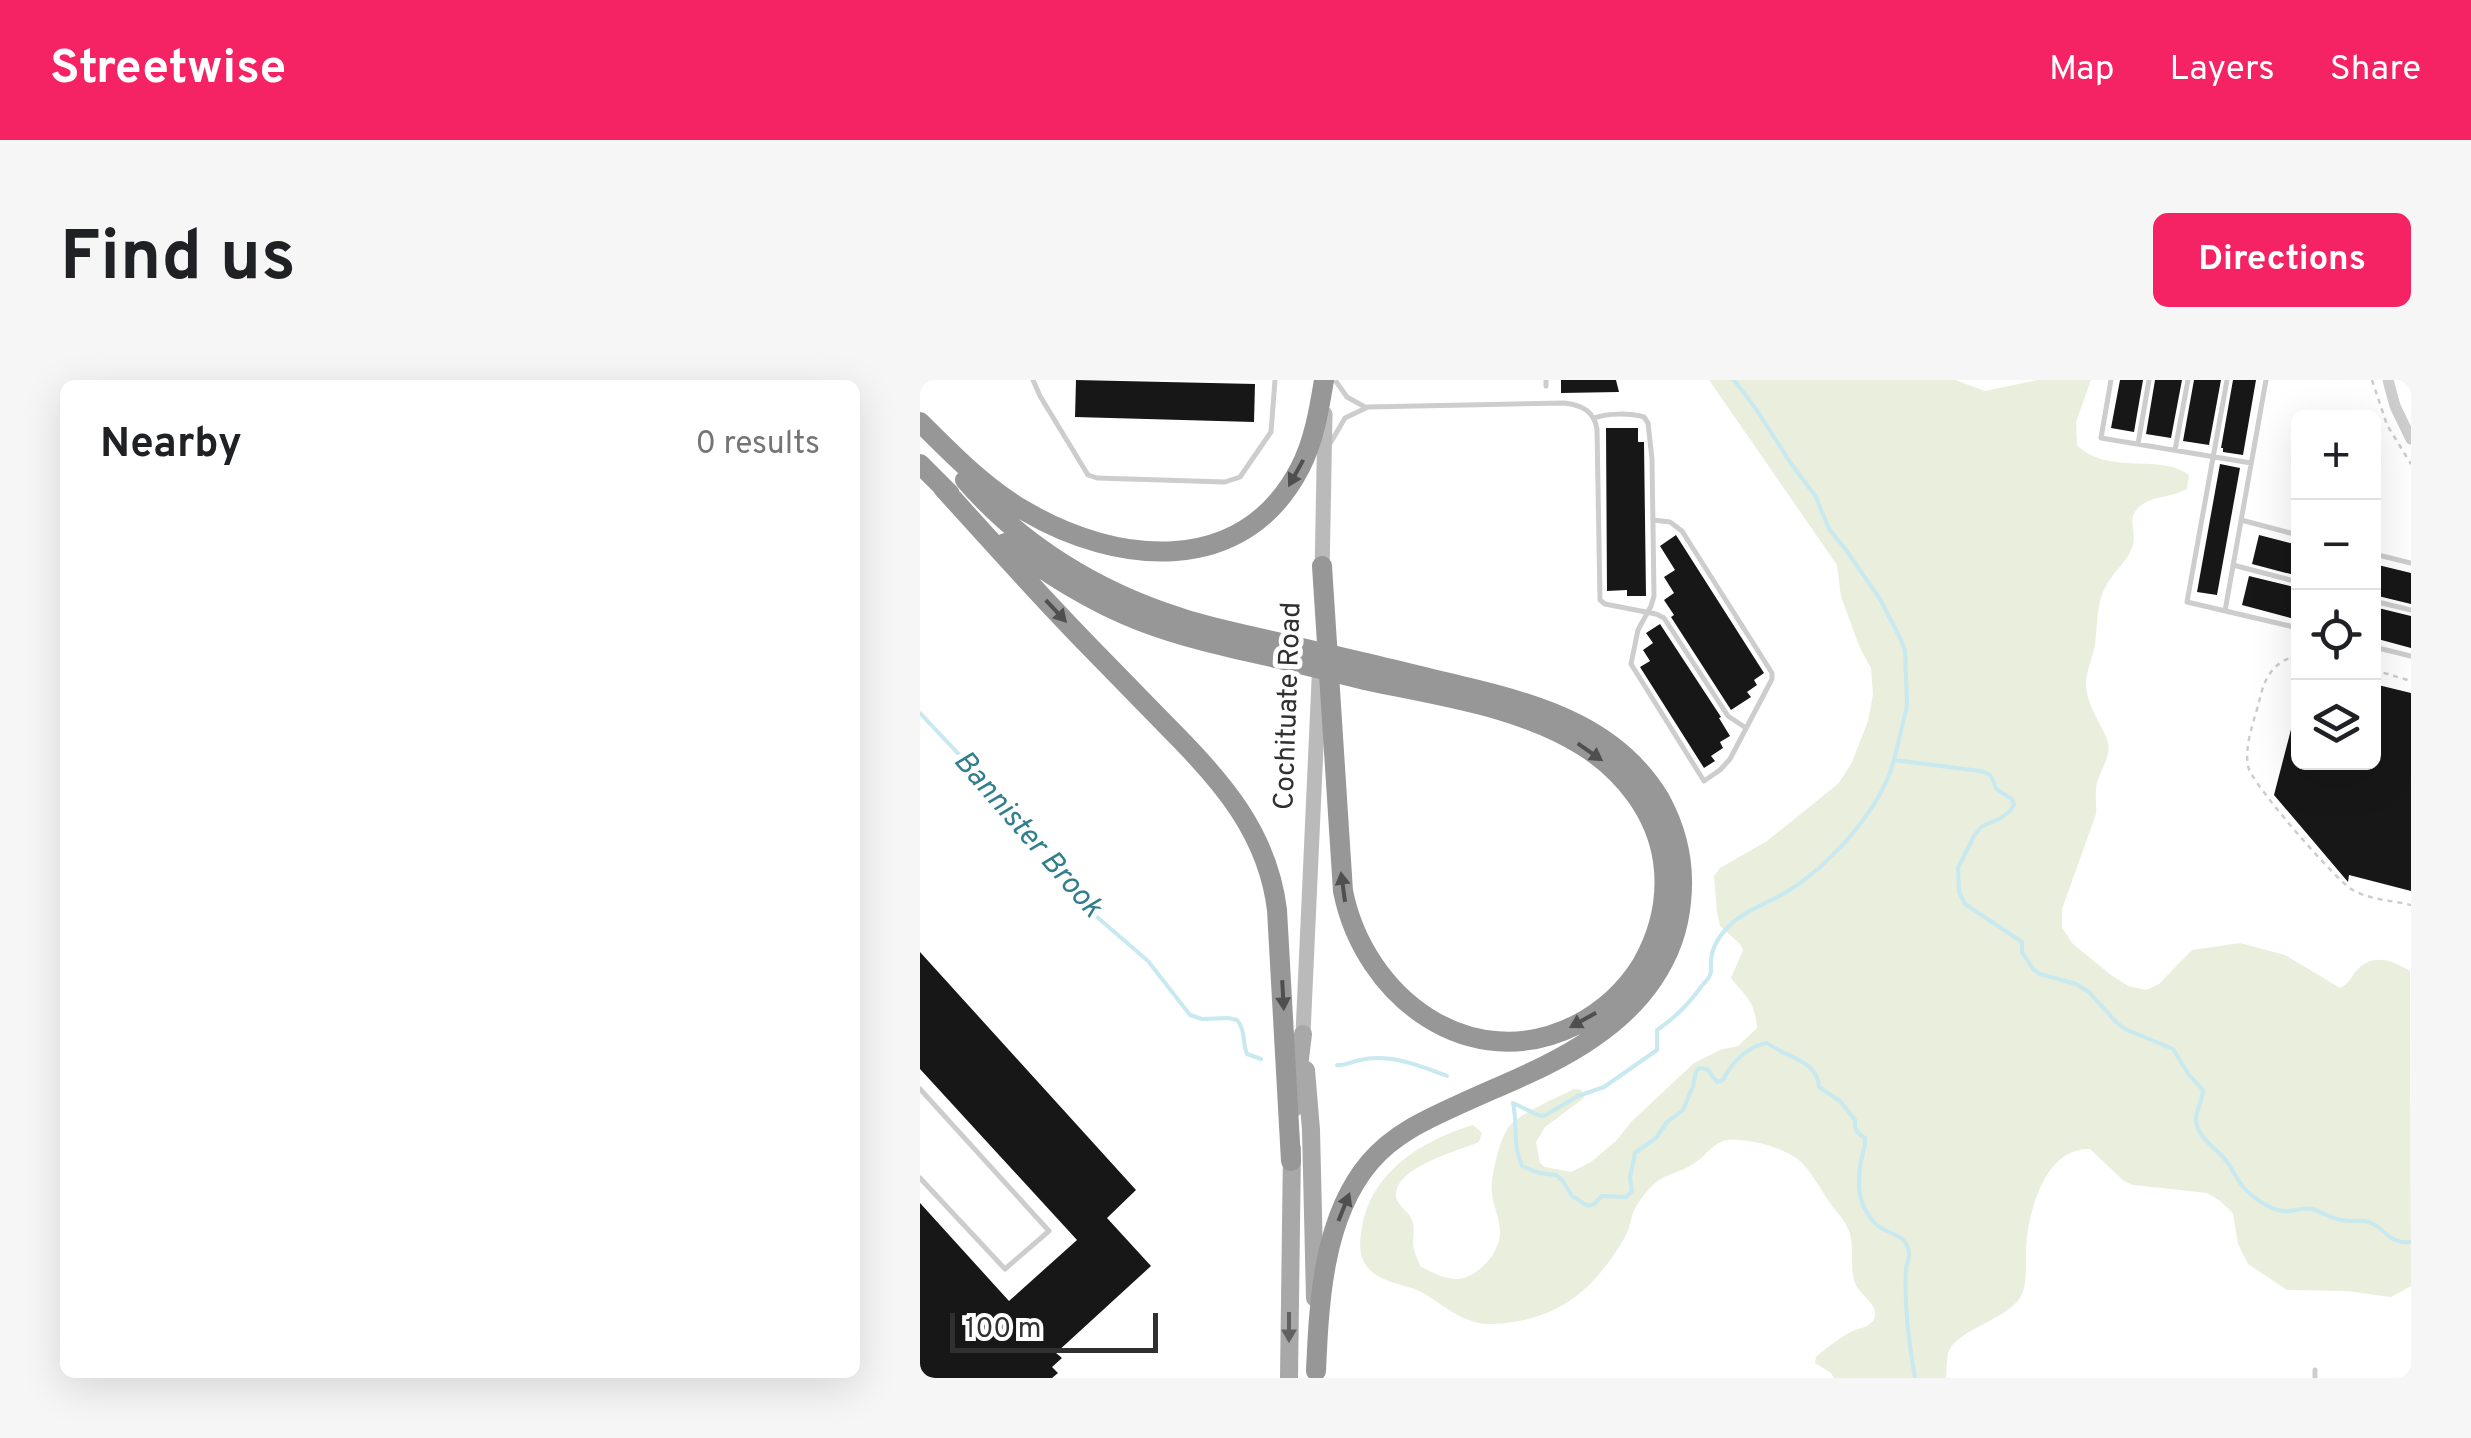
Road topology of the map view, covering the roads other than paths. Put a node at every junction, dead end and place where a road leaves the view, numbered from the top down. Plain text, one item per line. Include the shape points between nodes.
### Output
1 (1033, 380) edge
2 (1275, 380) edge
3 (1324, 380) edge
4 (1334, 380) edge
5 (2111, 380) edge
6 (2150, 380) edge
7 (2188, 380) edge
8 (2227, 380) edge
9 (2266, 380) edge
10 (2388, 380) edge
11 (1368, 407) junction
12 (1594, 418) junction
13 (920, 424) edge
14 (2411, 438) edge
15 (2138, 444) junction
16 (2175, 450) junction
17 (2213, 457) junction
18 (2251, 463) junction
19 (920, 464) edge
20 (1324, 468) junction
21 (943, 488) junction
22 (1653, 520) junction
23 (2241, 520) junction
24 (2291, 532) edge
25 (2381, 556) edge
26 (2411, 564) edge
27 (2233, 565) junction
28 (1322, 566) junction
29 (2291, 580) edge
30 (2381, 602) edge
31 (2225, 610) junction
32 (2411, 610) edge
33 (1647, 612) junction
34 (2291, 626) edge
35 (2381, 649) edge
36 (1276, 650) junction
37 (2411, 656) edge
38 (1366, 672) junction
39 (1746, 728) junction
40 (1303, 1034) junction
41 (920, 1089) edge
42 (1291, 1161) junction
43 (920, 1178) edge
44 (2316, 1370) dead end
45 (1317, 1376) edge
46 (1289, 1378) edge
47 (2315, 1378) edge

1 - 2 lane via 1091,477 1225,482 1240,477 1272,432
3 -> 13 highway via 1308,450 1283,494 1234,534 1174,552 1120,549 1046,523 983,482
3 - 20 main road, Cochituate Road
4 - 11 lane via 1347,397
5 - 15 lane via 2101,438
6 - 15 lane
7 - 16 lane
8 - 17 lane
9 - 18 lane
10 - 14 street
11 - 12 lane via 1564,403
11 - 20 lane via 1340,423
12 - 22 lane via 1646,419
12 - 33 lane via 1599,597
13 - 36 highway via 988,504 1069,568 1166,614
15 - 16 lane
16 - 17 lane
17 - 18 lane
17 - 31 lane via 2186,602
18 - 23 lane
19 - 21 highway
20 - 28 main road, Cochituate Road
21 - 36 highway via 1033,563 1102,605 1168,631
21 -> 42 highway via 1208,767 1252,829 1276,898
22 - 33 lane via 1654,596
22 - 39 lane via 1682,532 1772,670
23 - 24 lane
23 - 27 lane
25 - 26 lane
27 - 29 lane
27 - 31 lane
38 -> 28 highway via 1546,727 1598,757 1636,794 1662,855 1663,905 1640,967 1600,1011 1540,1038 1475,1037 1417,1012 1372,966 1352,924 1342,880
28 - 40 main road, Cochituate Road
30 - 32 lane
31 - 34 lane
33 - 39 lane via 1664,618 1728,716
33 - 39 lane via 1632,668 1704,780 1727,763
35 - 37 lane
36 - 38 highway, bridge
45 -> 38 highway via 1334,1234 1370,1161 1410,1128 1564,1055 1620,1018 1666,956 1682,896 1679,851 1663,805 1642,774 1600,736 1527,702
40 - 42 main road, Cochituate Road
40 - 45 main road, Cochituate Road
41 - 43 lane via 1048,1231 1006,1270
42 -> 46 main road, Cochituate Road
44 - 47 lane

